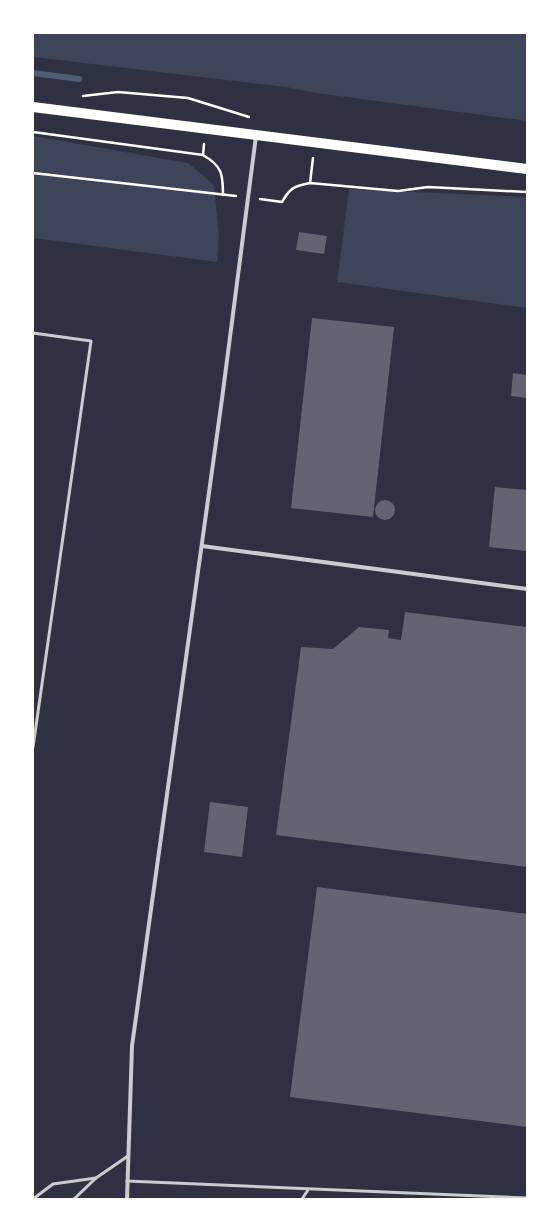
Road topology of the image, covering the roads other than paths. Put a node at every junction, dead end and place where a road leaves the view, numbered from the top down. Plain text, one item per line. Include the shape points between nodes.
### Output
1 (33, 107) edge
2 (256, 135) junction
3 (527, 168) edge
4 (33, 333) edge
5 (202, 546) junction
6 (527, 589) edge
7 (33, 747) edge
8 (128, 1156) junction
9 (96, 1178) junction
10 (127, 1181) junction
11 (308, 1190) junction
12 (527, 1198) edge
13 (33, 1199) edge
14 (74, 1199) edge
15 (127, 1199) edge
16 (302, 1199) edge

1 - 2 main road
2 - 3 main road
2 - 5 street
4 - 7 lane via 91,341
5 - 6 street
5 - 8 street via 132,1046
8 - 9 lane
8 - 10 street
9 - 13 lane via 53,1184
9 - 14 lane
10 - 11 lane
10 - 15 street
11 - 12 lane
11 - 16 lane

